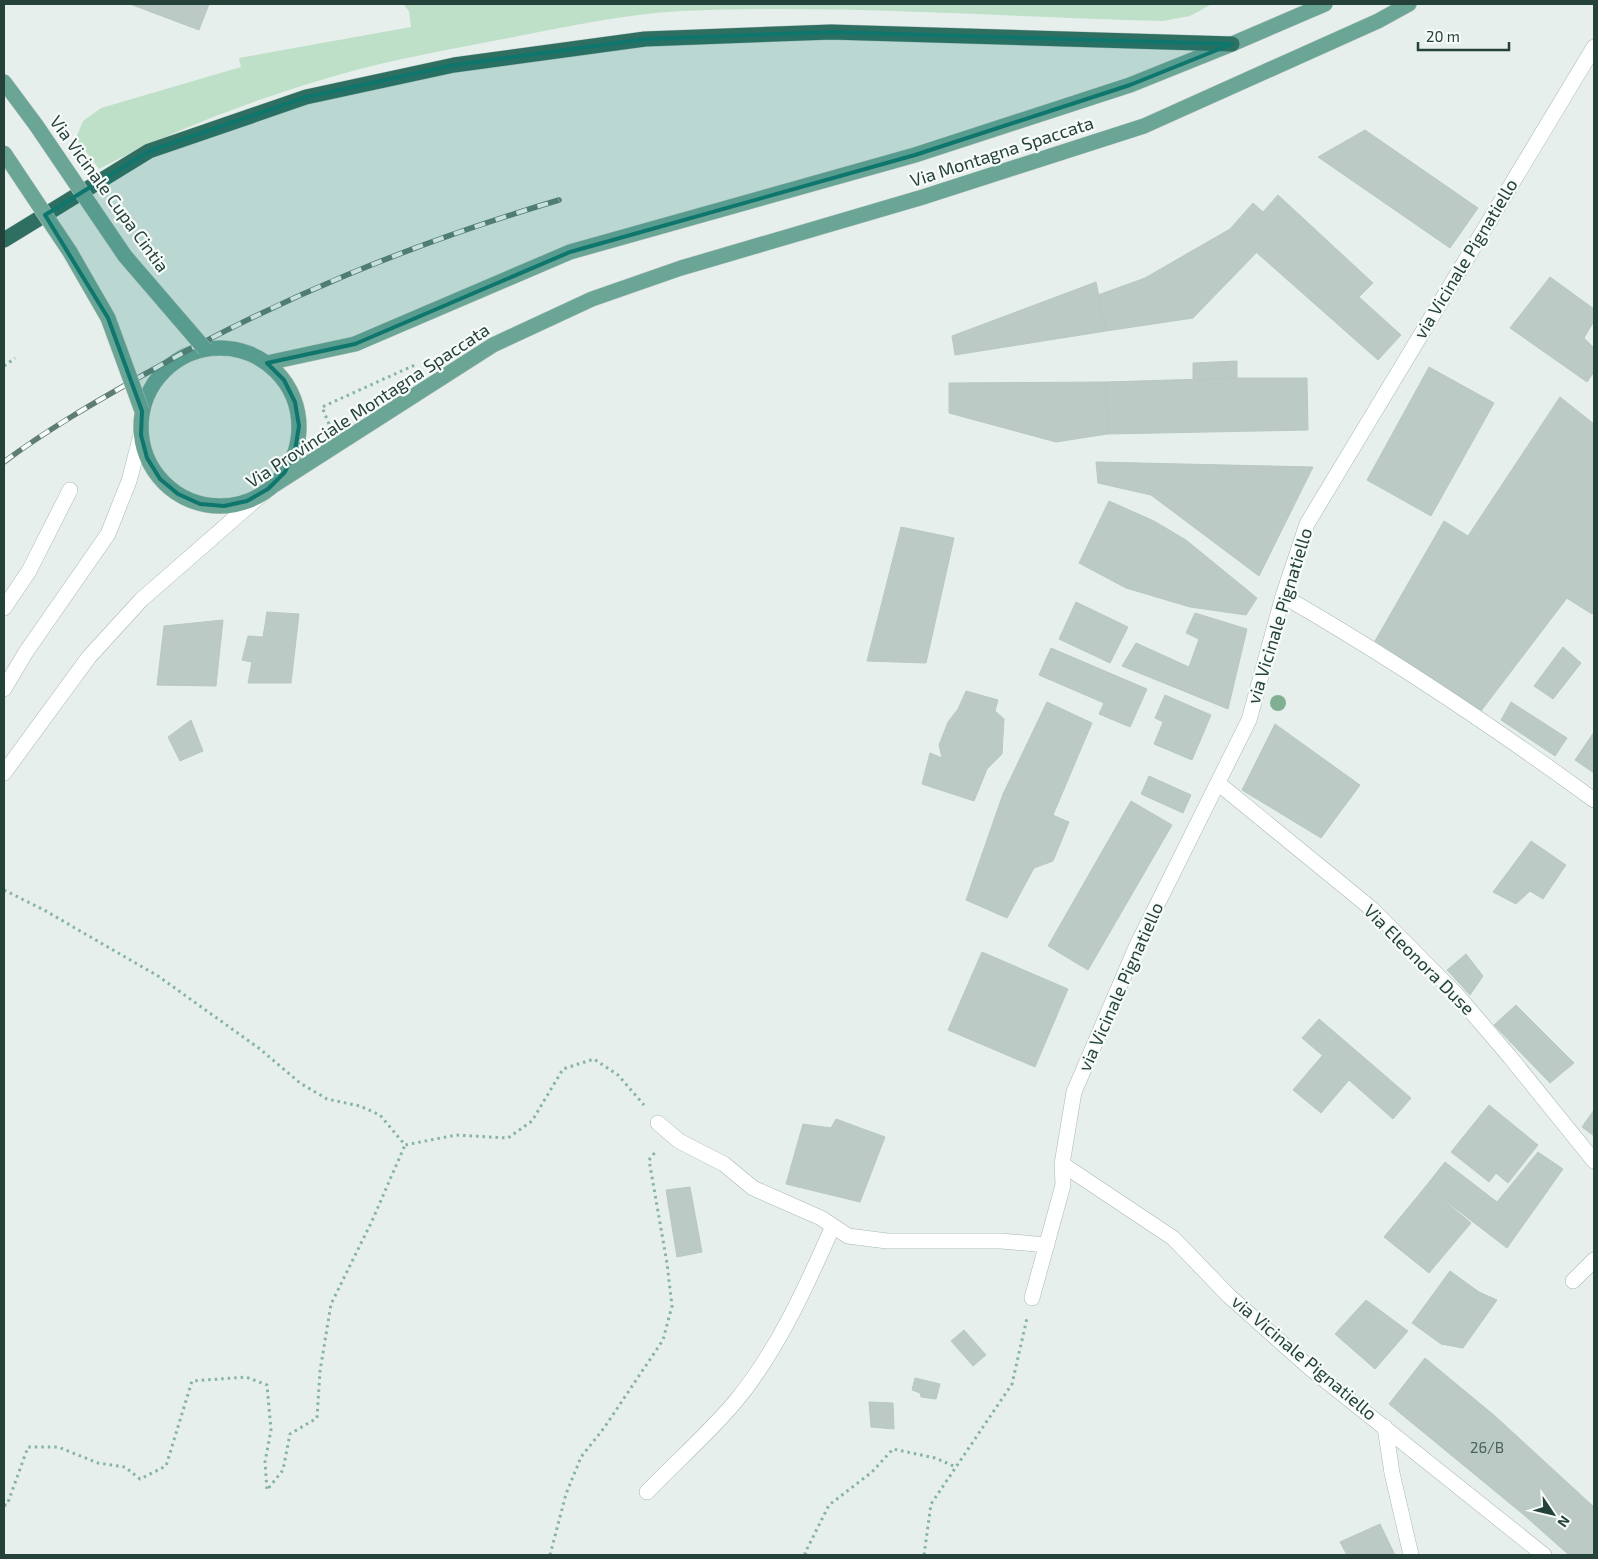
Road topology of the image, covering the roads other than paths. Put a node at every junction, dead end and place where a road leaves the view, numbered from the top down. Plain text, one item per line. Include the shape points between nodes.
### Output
1 (1325, 4) edge
2 (1409, 4) edge
3 (1232, 44) junction
4 (1594, 47) edge
5 (4, 82) edge
6 (4, 153) edge
7 (4, 240) edge
8 (592, 298) joint
9 (205, 349) junction
10 (267, 363) junction
11 (142, 411) junction
12 (141, 435) junction
13 (268, 489) junction
14 (70, 490) dead end
15 (1283, 596) junction
16 (4, 608) edge
17 (4, 689) edge
18 (4, 772) edge
19 (1219, 784) junction
20 (1594, 800) edge
21 (664, 1127) road end
22 (1594, 1161) edge
23 (1062, 1164) junction
24 (833, 1226) junction
25 (1047, 1245) junction
26 (1594, 1260) edge
27 (1573, 1281) dead end
28 (1032, 1298) road end
29 (1385, 1426) junction
30 (647, 1492) dead end
31 (1411, 1555) edge
32 (1544, 1555) edge

1 - 3 main road, Via Montagna Spaccata
2 - 8 main road, Via Montagna Spaccata via 1144,126
3 - 7 highway via 831,32 645,39 454,65 306,98 149,151
3 - 10 main road, Via Montagna Spaccata via 1130,85 915,155 570,252 355,344
4 - 15 street, via Vicinale Pignatiello via 1307,524
5 - 9 main road, Via Vicinale Cupa Cintia, bridge via 125,256
6 - 11 main road, bridge via 70,252 108,318
8 - 13 main road, Via Provinciale Montagna Spaccata via 493,345
9 - 10 main road via 241,351
9 - 11 main road via 183,357 164,371 150,389
10 - 13 main road via 284,380 295,402 299,426 295,450 285,472
11 - 12 main road
12 - 13 main road via 147,458 160,479 185,498 200,504 224,506 248,501
12 - 17 street via 129,481 108,534
13 - 18 street, Via Provinciale Montagna Spaccata via 142,600 89,658
14 - 16 street via 29,571
15 - 19 street, via Vicinale Pignatiello via 1249,720
15 - 20 street via 1370,646 1462,705
19 - 22 street, Via Eleonora Duse via 1372,909 1457,996
19 - 23 street, via Vicinale Pignatiello via 1137,945 1074,1092
21 - 24 street via 679,1141 724,1164 753,1188
23 - 25 street, via Vicinale Pignatiello via 1063,1185
23 - 29 street, via Vicinale Pignatiello via 1173,1238 1229,1296 1311,1369
24 - 25 street via 848,1236 887,1241 1001,1241
24 - 30 street via 803,1292 736,1402
25 - 28 street, via Vicinale Pignatiello
26 - 27 street
29 - 31 street
29 - 32 street, via Vicinale Pignatiello

